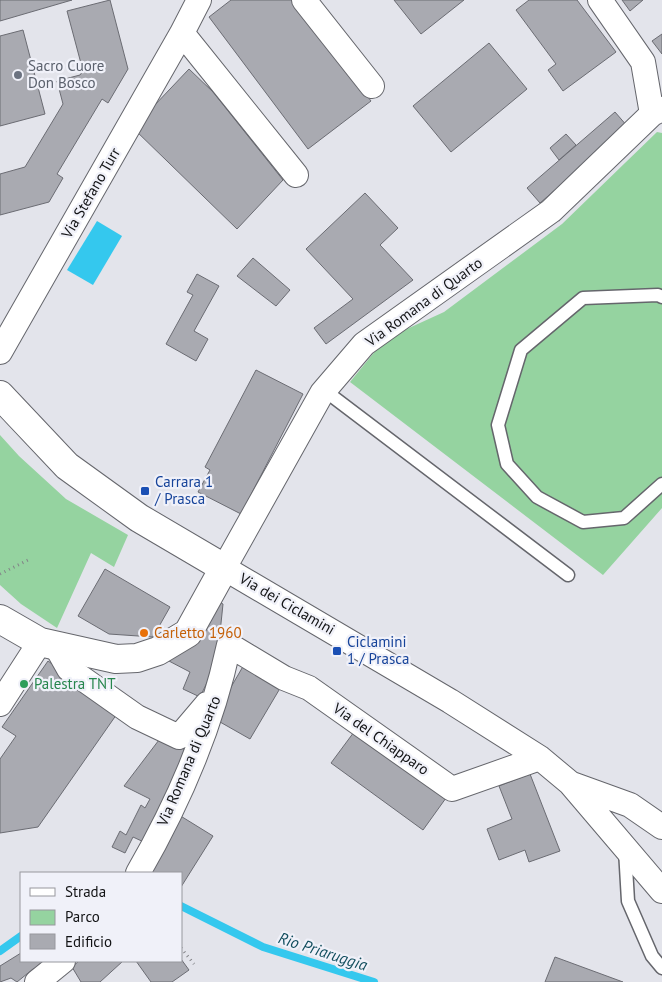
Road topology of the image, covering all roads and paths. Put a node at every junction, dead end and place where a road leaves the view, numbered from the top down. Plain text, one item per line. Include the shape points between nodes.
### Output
1 (199, 0) edge
2 (304, 0) edge
3 (600, 0) edge
4 (182, 33) junction
5 (372, 86) dead end
6 (659, 115) edge
7 (296, 175) dead end
8 (662, 297) edge
9 (0, 352) edge
10 (324, 390) junction
11 (0, 395) edge
12 (662, 484) edge
13 (30, 559) dead end
14 (224, 568) junction
15 (0, 574) edge
16 (568, 575) dead end
17 (0, 619) edge
18 (48, 644) junction
19 (229, 645) joint
20 (219, 692) junction
21 (0, 704) edge
22 (540, 758) junction
23 (570, 783) junction
24 (662, 827) edge
25 (625, 845) junction
26 (142, 866) edge
27 (662, 891) edge
28 (182, 949) edge
29 (61, 962) edge
30 (194, 964) dead end
31 (662, 968) edge
32 (37, 982) edge

1 - 4 street, Via Stefano Turr
2 - 5 street
3 - 6 street via 643,62
4 - 7 street
4 - 9 street, Via Stefano Turr
6 - 10 street, Via Romana di Quarto via 552,211 364,344
8 - 12 lane via 583,298 521,350 498,425 507,464 538,497 583,522 624,518
10 - 14 street, Via Romana di Quarto
10 - 16 lane
11 - 14 street, Via dei Ciclamini via 67,466 139,518
13 - 15 path
14 - 18 street via 188,633 158,651 137,658 116,659
14 - 22 street, Via dei Ciclamini
17 - 18 street
18 - 20 street via 69,669 137,717 179,736
18 - 21 street
19 - 20 street, Via Romana di Quarto
19 - 22 street, Via del Chiapparo via 284,678 309,688 452,788
20 - 26 street, Via Romana di Quarto via 180,791
22 - 23 street, Via dei Ciclamini
23 - 24 street via 630,805
23 - 25 street, Via dei Ciclamini
25 - 27 street, Via dei Ciclamini
25 - 31 lane via 628,902 652,956
28 - 30 path
29 - 32 street

